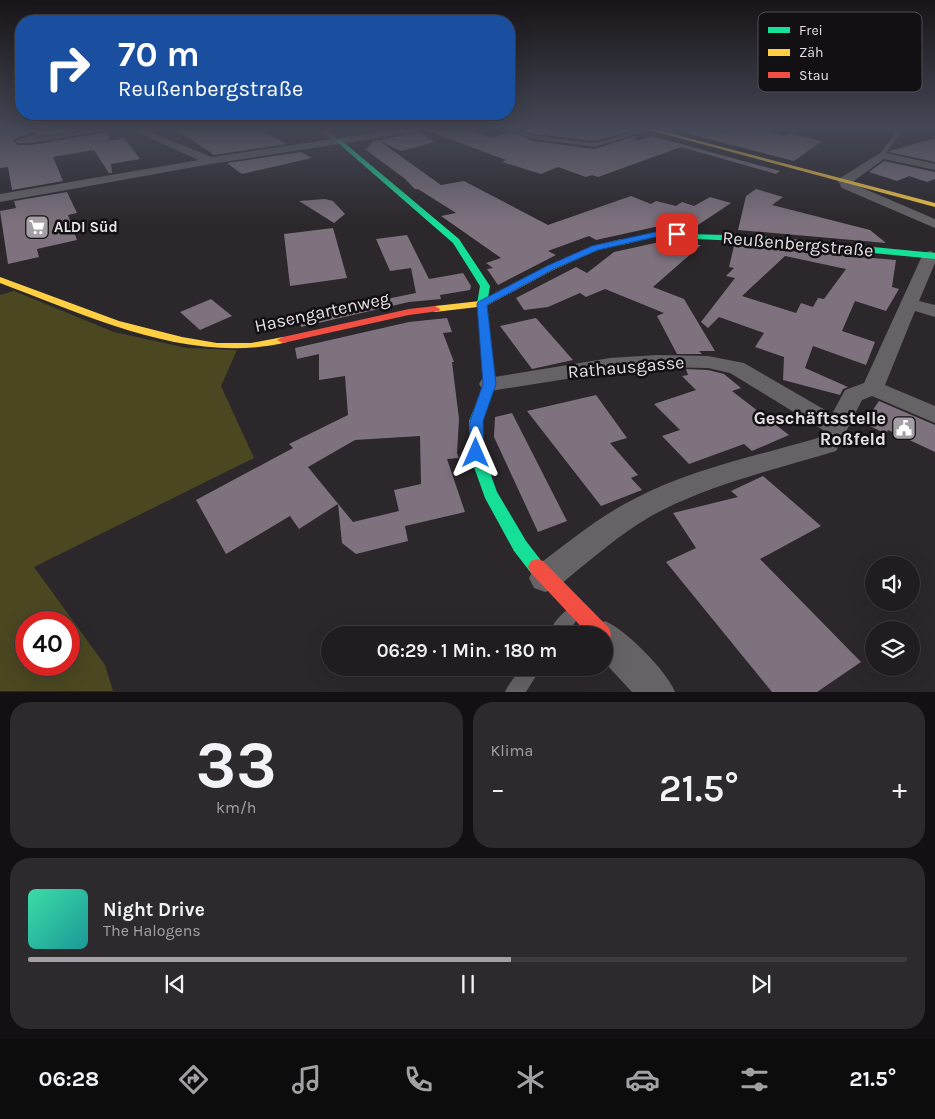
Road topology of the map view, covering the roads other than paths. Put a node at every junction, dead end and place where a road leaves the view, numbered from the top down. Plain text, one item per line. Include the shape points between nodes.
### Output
1 (209, 161) edge
2 (363, 161) edge
3 (770, 161) edge
4 (873, 161) edge
5 (910, 161) edge
6 (935, 167) edge
7 (844, 181) junction
8 (0, 198) edge
9 (935, 205) edge
10 (935, 224) edge
11 (932, 256) edge
12 (0, 280) edge
13 (482, 304) junction
14 (909, 304) junction
15 (935, 311) edge
16 (490, 384) junction
17 (873, 388) junction
18 (935, 416) edge
19 (836, 428) junction
20 (545, 578) junction
21 (576, 609) junction
22 (563, 626) edge
23 (593, 626) edge
24 (613, 646) edge
25 (526, 676) edge
26 (514, 692) edge
27 (658, 692) edge

1 - 8 street
2 - 13 street via 456,241 485,286
3 - 7 street
4 - 7 street
5 - 6 street
7 - 9 street
7 - 10 street via 846,185
11 - 13 street, Reußenbergstraße via 759,239 655,235 595,248
11 - 14 street
12 - 13 street, Hasengartenweg via 114,323 217,346 252,346 409,312
13 - 16 street
14 - 15 street
14 - 17 street
16 - 19 street, Rathausgasse via 610,365 657,361 708,362 737,368
16 - 20 street via 476,421 476,453 490,494 520,546
17 - 18 street
17 - 19 street via 853,394
19 - 20 street via 827,445 702,482 644,507
20 - 21 street
21 - 22 lane
21 - 23 street
24 - 27 street
25 - 26 lane

